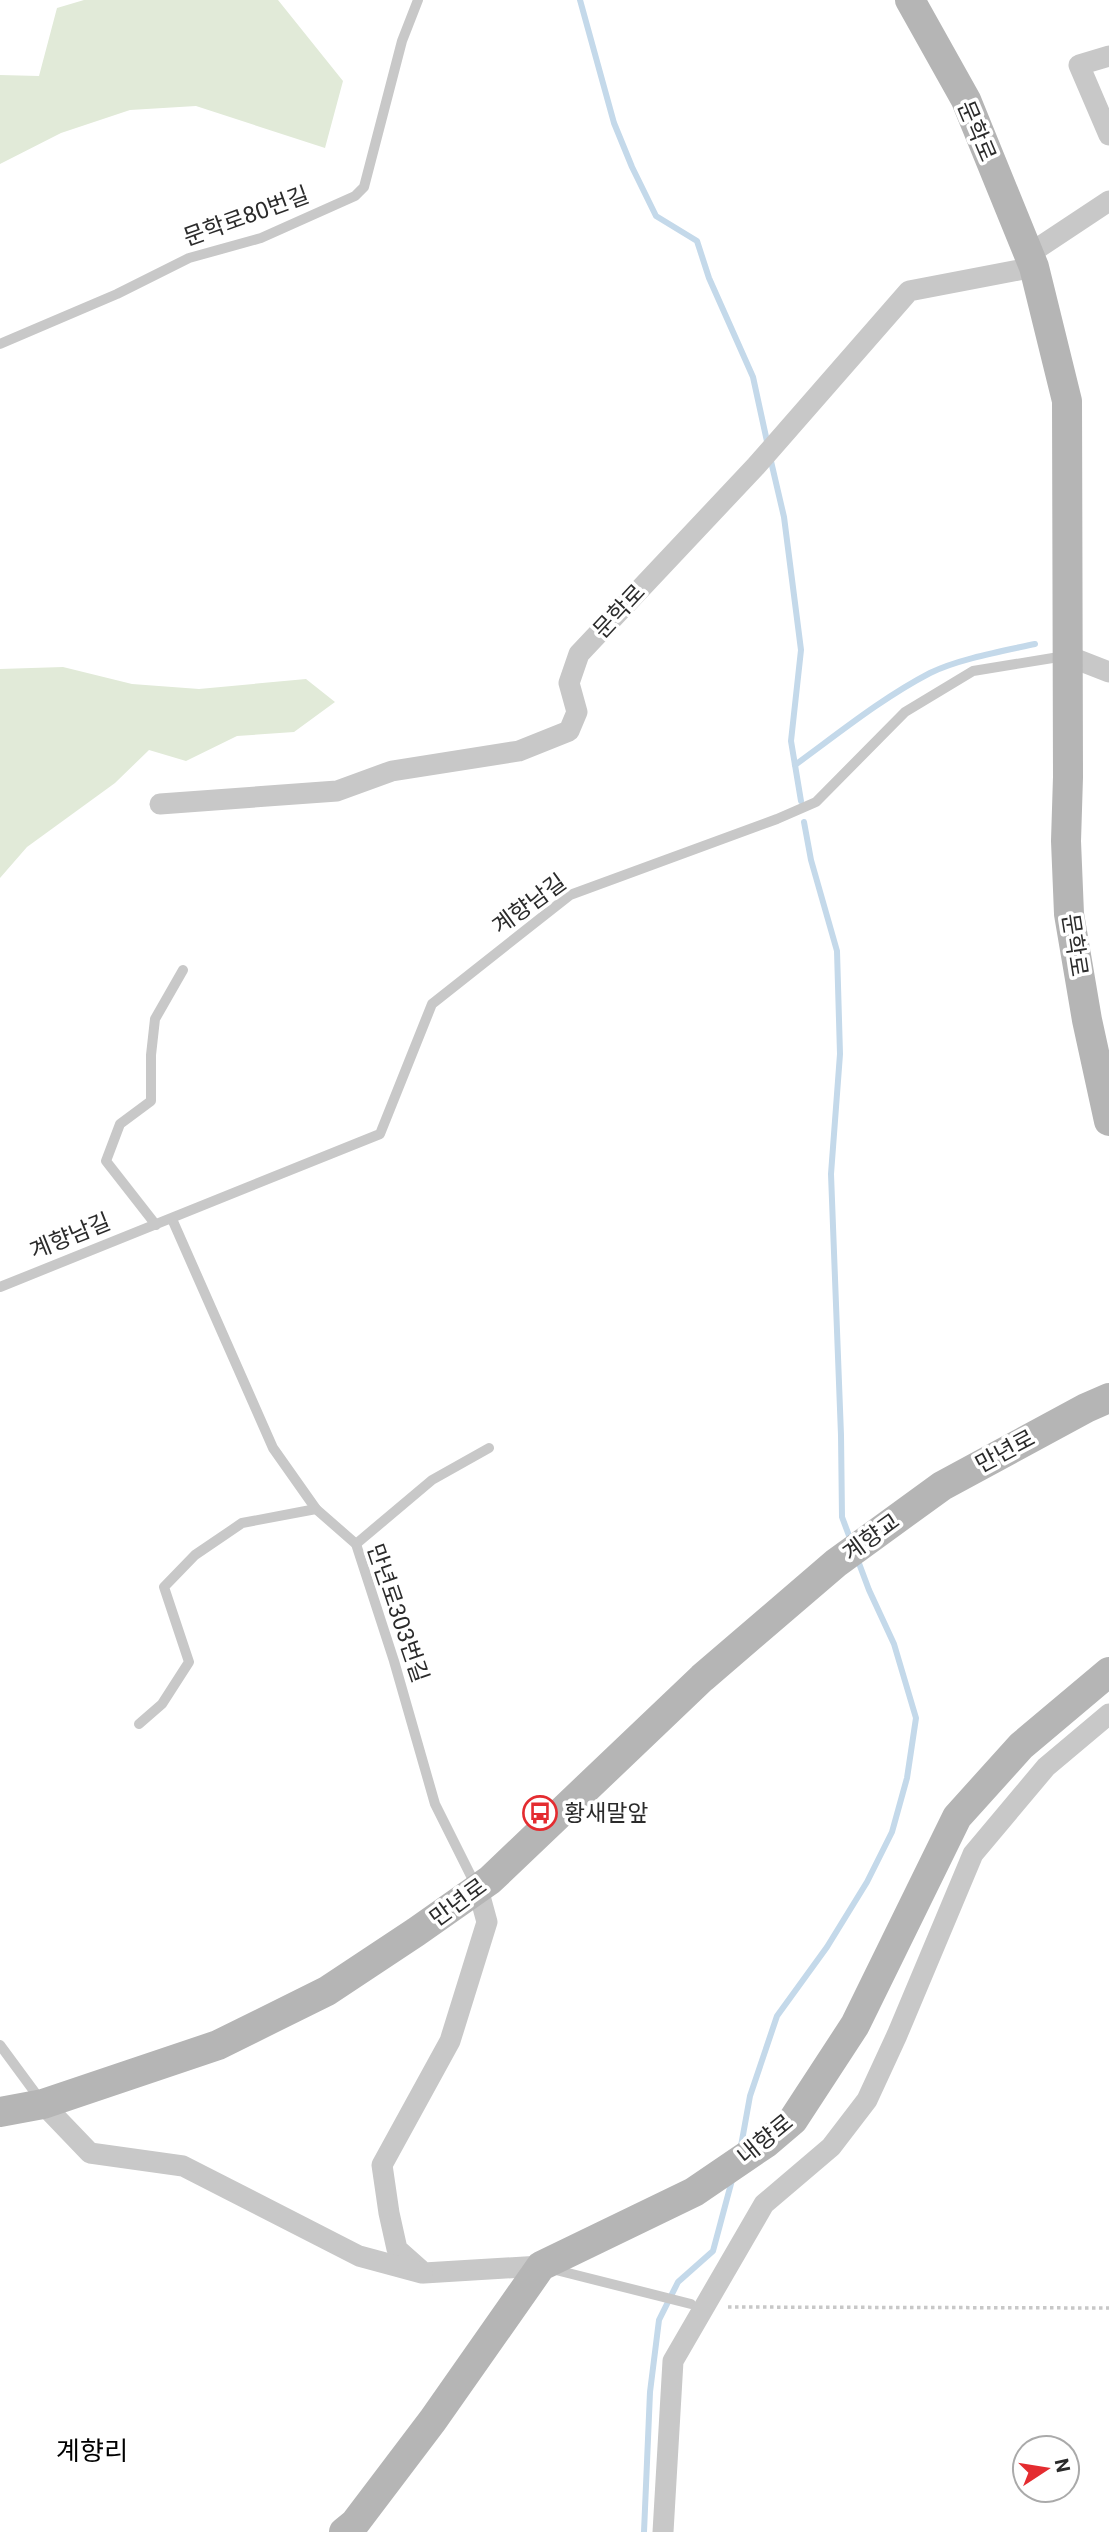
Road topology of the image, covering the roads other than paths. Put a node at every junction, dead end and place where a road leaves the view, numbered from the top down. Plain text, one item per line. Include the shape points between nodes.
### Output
1 (418, 0) edge
2 (910, 0) edge
3 (1109, 56) edge
4 (1109, 135) edge
5 (1109, 201) edge
6 (1031, 260) junction
7 (0, 344) edge
8 (1068, 656) junction
9 (1109, 672) edge
10 (160, 804) dead end
11 (183, 970) dead end
12 (1109, 1121) edge
13 (172, 1219) junction
14 (156, 1225) junction
15 (0, 1287) edge
16 (1106, 1399) edge
17 (489, 1448) dead end
18 (316, 1508) junction
19 (906, 1512) joint
20 (356, 1544) junction
21 (836, 1563) joint
22 (1109, 1672) edge
23 (1109, 1714) edge
24 (139, 1724) dead end
25 (478, 1889) junction
26 (0, 2045) edge
27 (43, 2104) junction
28 (0, 2112) edge
29 (541, 2266) junction
30 (424, 2273) junction
31 (698, 2305) junction
32 (687, 2338) junction
33 (344, 2532) edge
34 (663, 2532) edge
35 (678, 2532) edge

1 - 7 lane, 문학로80번길 via 402,41 364,187 355,196 261,238 189,258
2 - 6 street, 문학로 via 966,100
3 - 4 street via 1079,65
5 - 6 street
6 - 8 street, 문학로 via 1067,401
6 - 10 street, 문학로 via 909,291 756,466 579,654 569,683 577,712 569,731 519,751 392,771 337,792
8 - 9 street
8 - 12 street, 문학로 via 1069,914
8 - 13 lane, 계향남길 via 973,671 905,712 817,802 570,895 432,1004 380,1133
11 - 14 lane, 계향남길 via 155,1019 151,1101 120,1124 106,1161
13 - 14 lane, 계향남길
13 - 18 lane, 만년로303번길 via 273,1448
14 - 15 lane, 계향남길
16 - 19 street, 만년로 via 942,1486
17 - 20 lane via 432,1480
18 - 20 lane, 만년로303번길
18 - 24 lane via 242,1523 195,1555 164,1587 189,1662 162,1704
19 - 21 street, 계향교
20 - 25 lane, 만년로303번길 via 435,1804
21 - 25 street, 만년로 via 702,1678
22 - 29 street, 내향로 via 1021,1745 957,1817 855,2025 793,2120 694,2192
23 - 31 street via 1046,1767 972,1854 867,2100 831,2147 764,2204
25 - 27 street, 만년로 via 327,1990 218,2045
25 - 30 street via 487,1922 450,2041 382,2165 397,2249
26 - 27 lane
27 - 28 street, 만년로
27 - 30 street via 90,2153 183,2166 359,2256
29 - 30 street
29 - 31 lane
29 - 33 street, 내향로 via 433,2420
31 - 32 street
32 - 34 street via 673,2361
32 - 35 street

